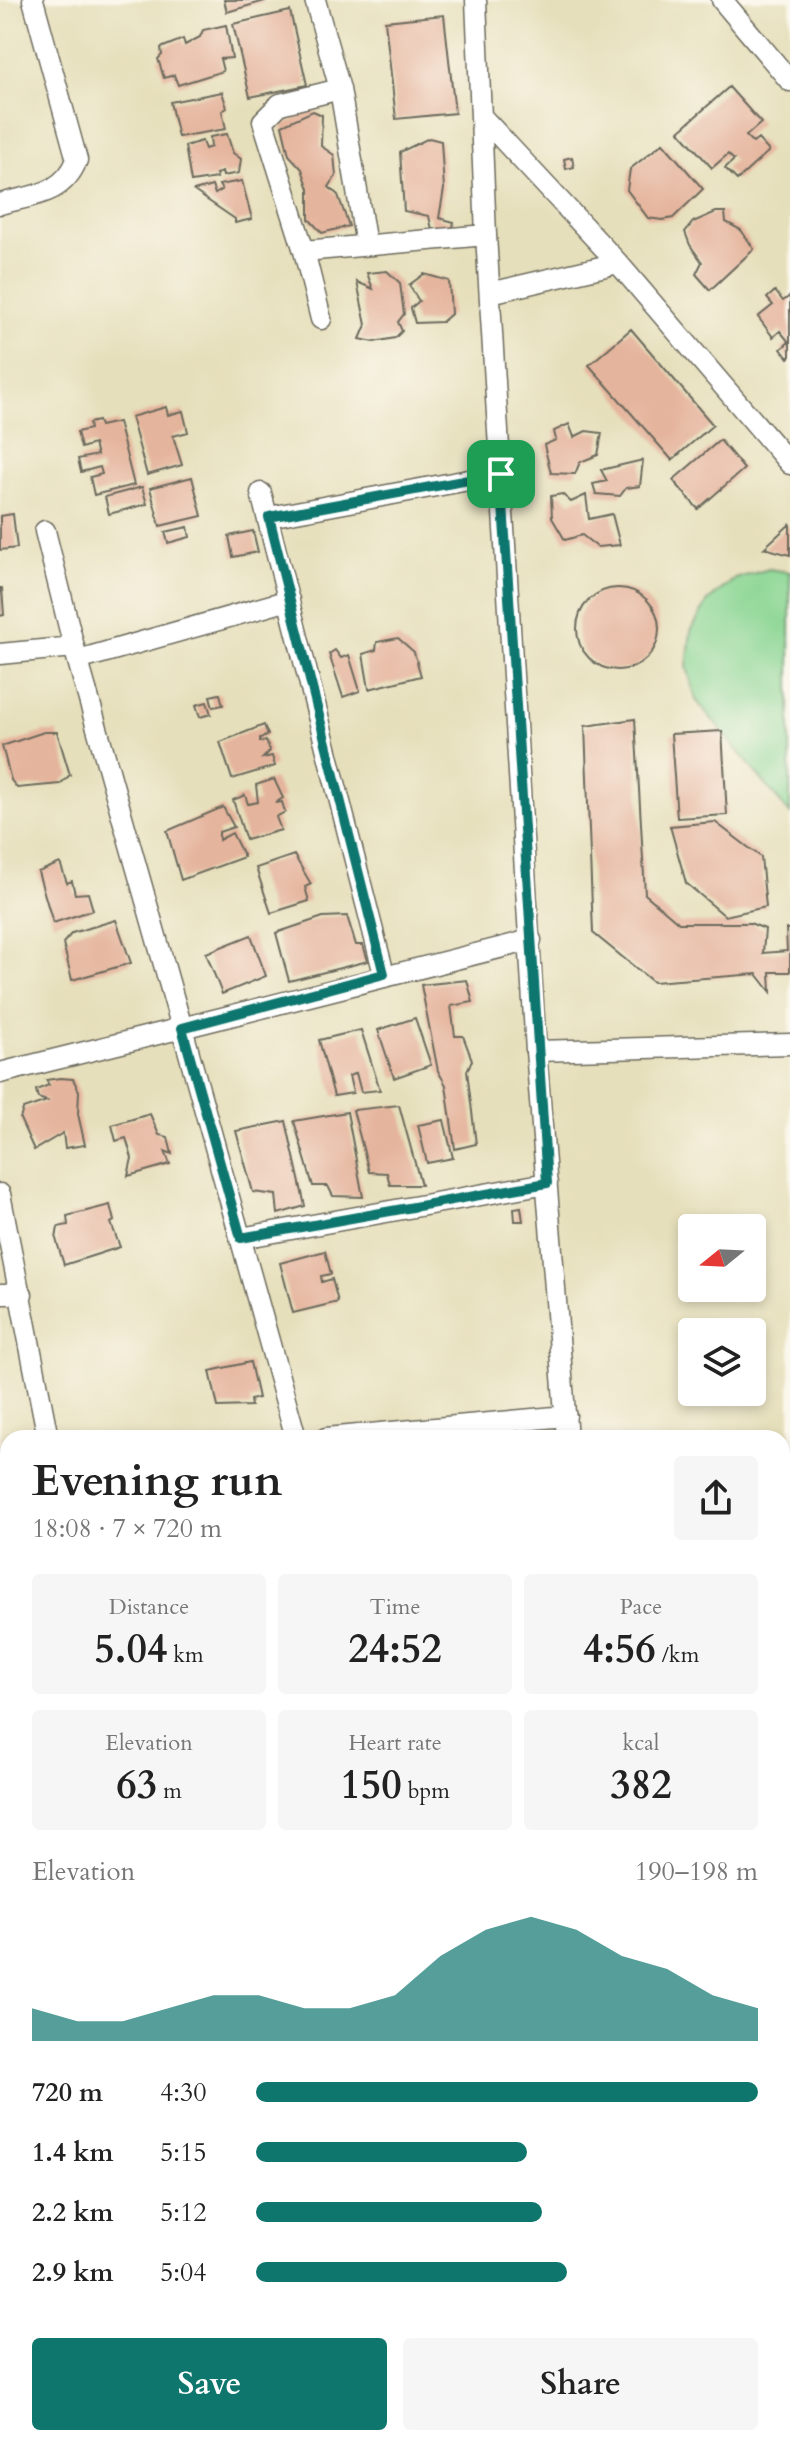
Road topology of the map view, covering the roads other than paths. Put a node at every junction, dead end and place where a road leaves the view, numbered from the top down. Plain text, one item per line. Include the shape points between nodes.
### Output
1 (33, 0) edge
2 (315, 0) edge
3 (476, 0) edge
4 (722, 0) edge
5 (790, 81) edge
6 (340, 89) junction
7 (482, 117) junction
8 (0, 204) edge
9 (486, 235) junction
10 (366, 245) junction
11 (304, 251) junction
12 (618, 263) junction
13 (490, 293) junction
14 (321, 319) dead end
15 (790, 464) edge
16 (501, 474) junction
17 (261, 493) dead end
18 (269, 517) junction
19 (45, 531) dead end
20 (289, 600) junction
21 (0, 654) edge
22 (76, 654) junction
23 (531, 940) junction
24 (384, 974) junction
25 (182, 1028) junction
26 (790, 1044) edge
27 (536, 1051) junction
28 (0, 1073) edge
29 (547, 1183) junction
30 (0, 1194) edge
31 (241, 1238) junction
32 (0, 1294) edge
33 (22, 1294) junction
34 (566, 1416) junction
35 (47, 1430) edge
36 (294, 1430) edge
37 (456, 1430) edge
38 (567, 1430) edge

1 - 8 street via 77,160 70,178 53,189
2 - 6 street
3 - 7 street
4 - 5 street
6 - 10 street
6 - 11 street via 280,104 263,121
7 - 9 street
7 - 12 street
9 - 10 street
9 - 13 street
10 - 11 street
11 - 14 street
12 - 13 street
12 - 15 street
13 - 16 street
16 - 18 street
16 - 23 street
17 - 18 street
18 - 20 street
19 - 22 street
20 - 22 street
20 - 24 street
21 - 22 street
22 - 25 street
23 - 24 street
23 - 27 street
24 - 25 street
25 - 28 street
25 - 31 street
26 - 27 street
27 - 29 street
29 - 31 street
29 - 34 street
30 - 33 street
31 - 36 street
32 - 33 street
33 - 35 street
34 - 37 street
34 - 38 street

